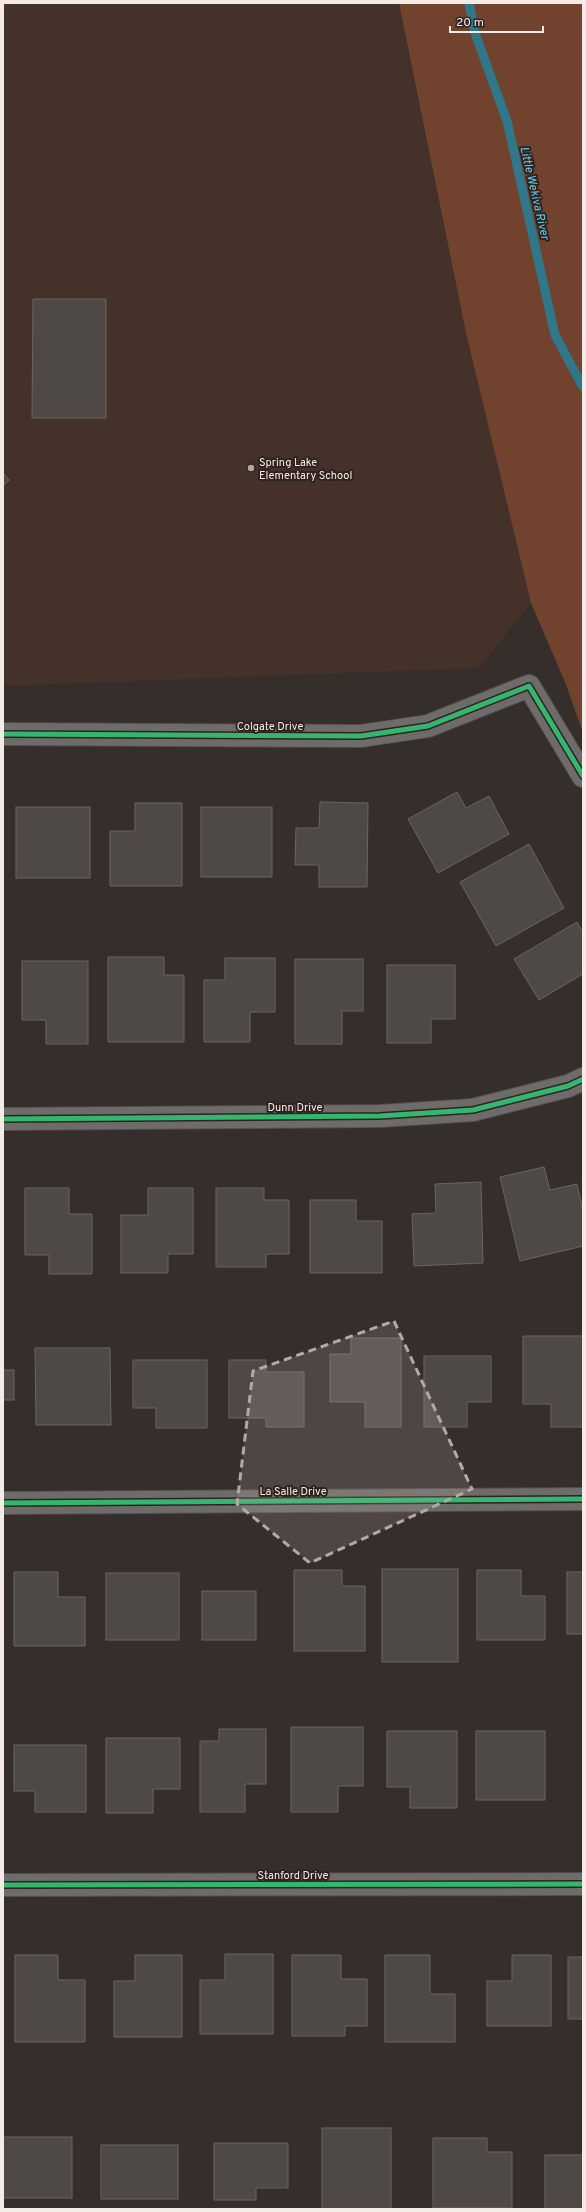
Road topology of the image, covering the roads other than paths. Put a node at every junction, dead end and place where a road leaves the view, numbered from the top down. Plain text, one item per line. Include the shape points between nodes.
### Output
1 (3, 734) edge
2 (583, 776) edge
3 (583, 1079) edge
4 (3, 1120) edge
5 (583, 1499) edge
6 (3, 1503) edge
7 (583, 1884) edge
8 (3, 1885) edge

1 - 2 street, Colgate Drive via 361,736 428,726 529,686
3 - 4 street, Dunn Drive via 568,1086 473,1110 380,1116
5 - 6 street, La Salle Drive
7 - 8 street, Stanford Drive

